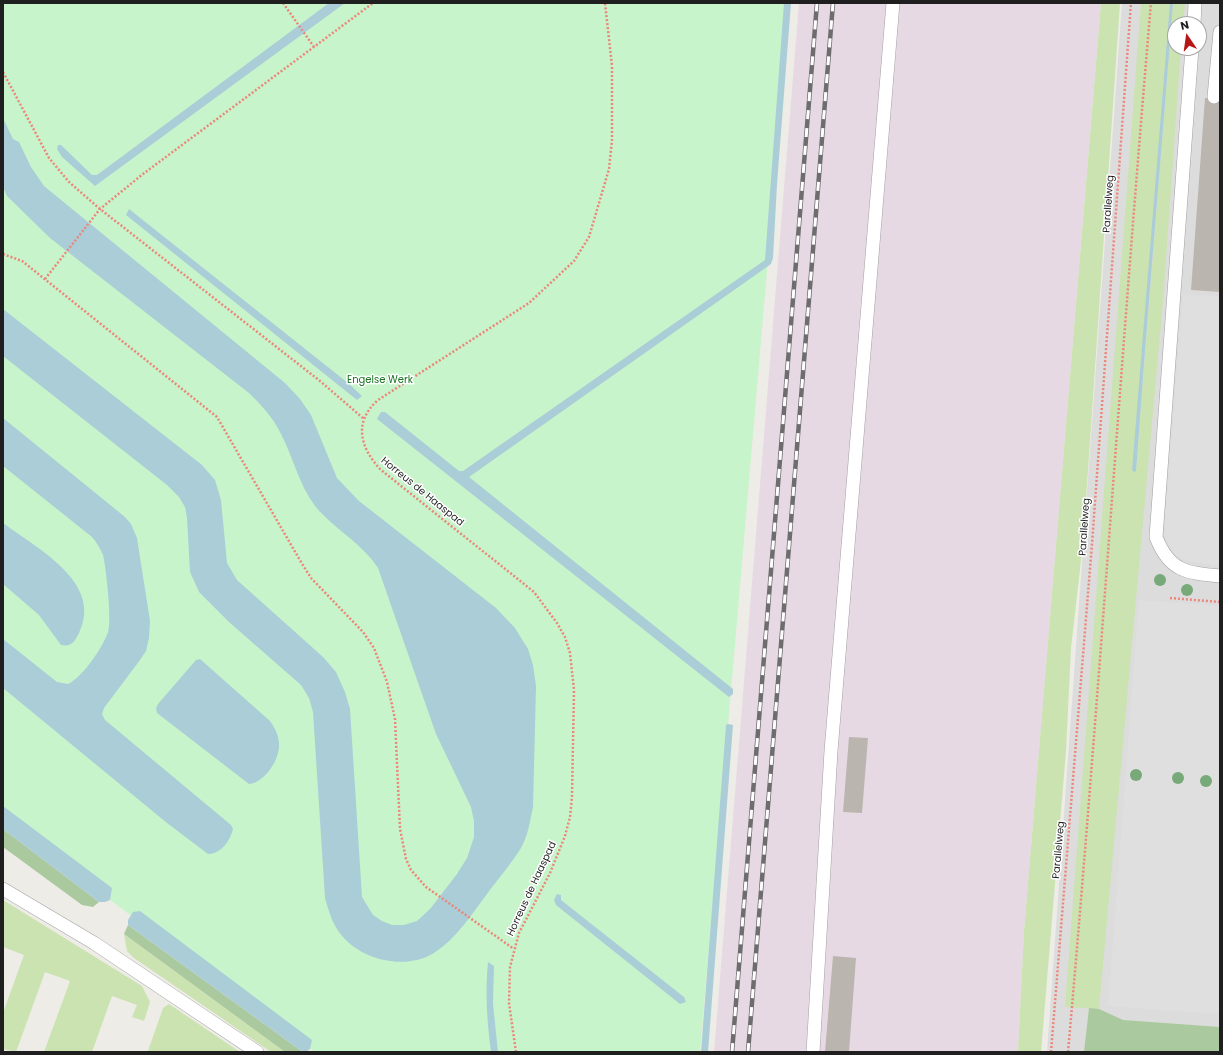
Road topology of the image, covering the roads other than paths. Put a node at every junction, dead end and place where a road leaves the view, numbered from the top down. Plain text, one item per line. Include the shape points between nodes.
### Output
1 (893, 3) edge
2 (1196, 3) edge
3 (1195, 16) edge
4 (1220, 32) edge
5 (1191, 56) edge
6 (1214, 97) dead end
7 (1220, 576) edge
8 (3, 889) edge
9 (257, 1052) edge
10 (813, 1052) edge

1 - 10 lane via 831,751
2 - 3 lane
4 - 6 lane
5 - 7 lane via 1156,537 1162,553 1173,564 1194,574
8 - 9 lane via 94,943

